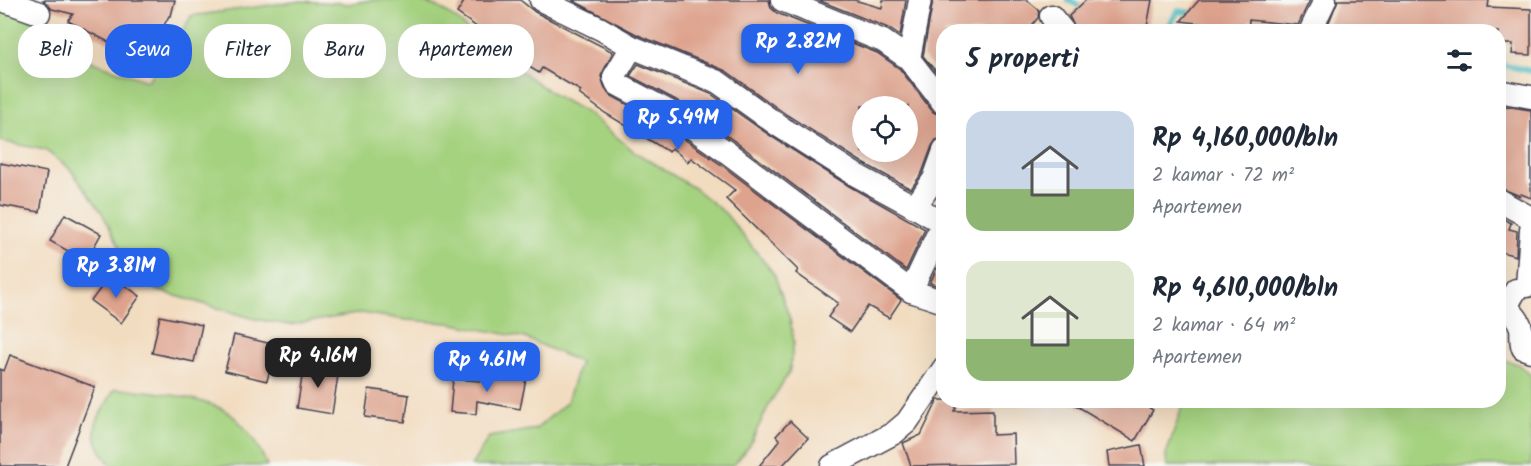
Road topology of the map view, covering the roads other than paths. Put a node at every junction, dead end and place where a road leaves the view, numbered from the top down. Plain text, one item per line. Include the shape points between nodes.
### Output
1 (2, 0) edge
2 (541, 0) edge
3 (782, 0) edge
4 (920, 0) edge
5 (1325, 0) edge
6 (834, 9) edge
7 (39, 13) dead end
8 (1313, 24) edge
9 (632, 47) junction
10 (909, 59) junction
11 (1506, 92) edge
12 (936, 94) edge
13 (1531, 97) edge
14 (936, 173) edge
15 (1506, 204) edge
16 (915, 207) junction
17 (936, 218) edge
18 (1531, 218) edge
19 (1531, 230) edge
20 (936, 238) edge
21 (1518, 289) edge
22 (911, 291) junction
23 (936, 299) edge
24 (1531, 351) edge
25 (936, 380) edge
26 (832, 466) edge

1 - 7 street
2 - 9 street
3 - 6 street
4 - 10 street
5 - 8 street
6 - 10 street
9 - 16 street via 718,82 856,175
9 - 22 street via 614,77 617,84 668,111 728,153
10 - 12 street
11 - 13 street
14 - 16 street
15 - 18 street
16 - 17 street
19 - 21 street
20 - 22 street
21 - 24 street via 1508,308 1521,325 1522,348
22 - 23 street
25 - 26 street via 908,422

